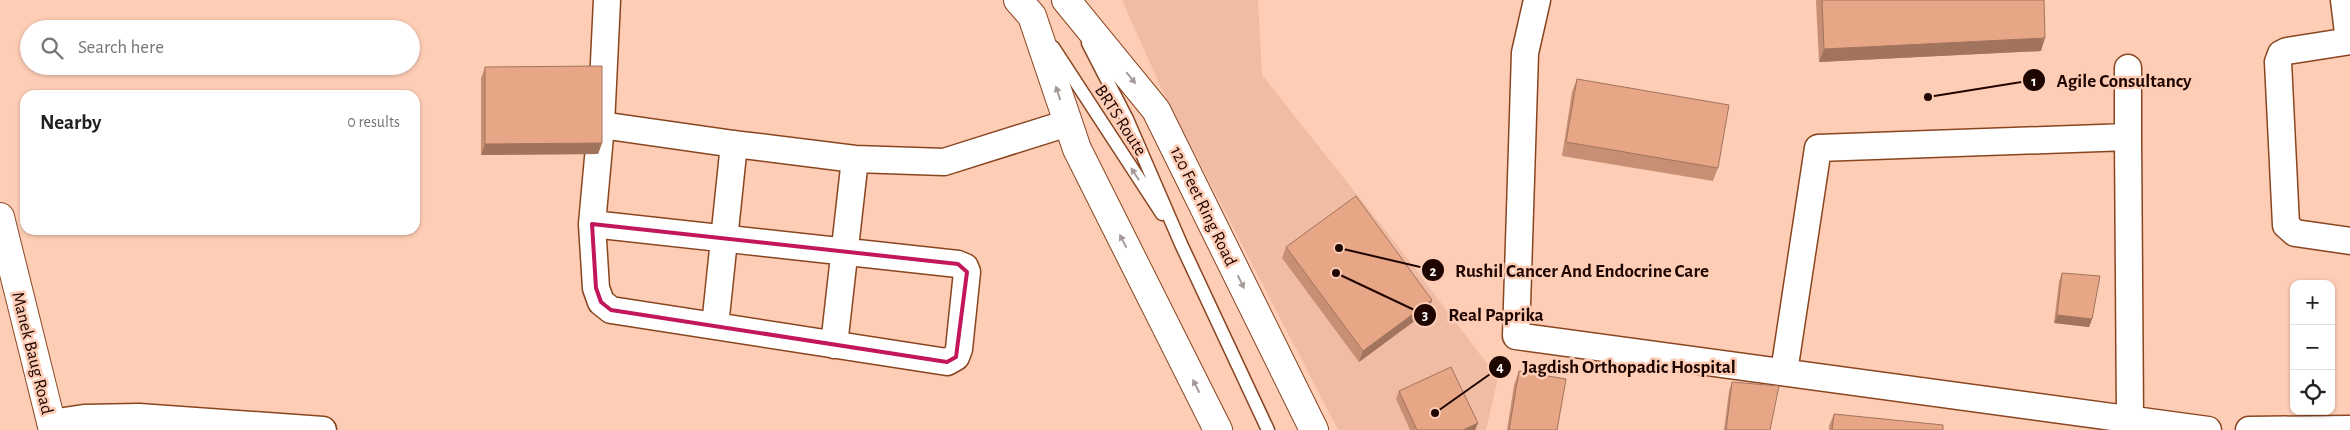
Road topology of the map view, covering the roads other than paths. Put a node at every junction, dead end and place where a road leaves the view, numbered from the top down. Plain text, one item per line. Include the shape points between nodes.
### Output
1 (607, 0) edge
2 (1066, 0) edge
3 (1537, 0) edge
4 (2344, 0) edge
5 (1025, 8) edge
6 (2349, 41) edge
7 (2128, 68) dead end
8 (1068, 123) junction
9 (601, 125) junction
10 (2128, 137) junction
11 (734, 144) junction
12 (855, 159) junction
13 (0, 218) edge
14 (592, 224) junction
15 (725, 238) junction
16 (2350, 241) edge
17 (1181, 244) junction
18 (845, 251) junction
19 (715, 326) junction
20 (834, 344) junction
21 (1784, 372) junction
22 (2130, 419) junction
23 (52, 426) edge
24 (2350, 429) edge
25 (323, 430) edge
26 (1218, 430) edge
27 (1268, 430) edge
28 (1314, 430) edge
29 (2208, 430) edge
30 (2249, 430) edge

1 - 9 street
2 - 17 lane, BRTS Route via 1127,119
2 -> 28 main road, 120 Feet Ring Road via 1156,110
3 - 21 street via 1525,53 1516,336
4 - 6 street
8 -> 5 main road
17 -> 5 lane, BRTS Route
6 - 16 street via 2280,54 2278,62 2286,225 2295,233
7 - 10 street
8 - 12 street via 944,162
26 -> 8 main road via 1077,148
9 - 11 street
9 - 14 street
10 - 21 street via 1818,148
10 - 22 street
11 - 12 street
11 - 15 street
12 - 18 street
13 - 23 main road, Manek Baug Road
14 - 15 street
14 - 19 street via 596,288 601,302 611,310
15 - 18 street
15 - 19 street
17 - 27 lane, BRTS Route
18 - 20 street
18 - 20 street via 965,267 959,349 956,356 947,362
19 - 20 street
21 - 22 street
22 - 29 street
23 - 25 street via 84,418 140,416
24 - 30 street

